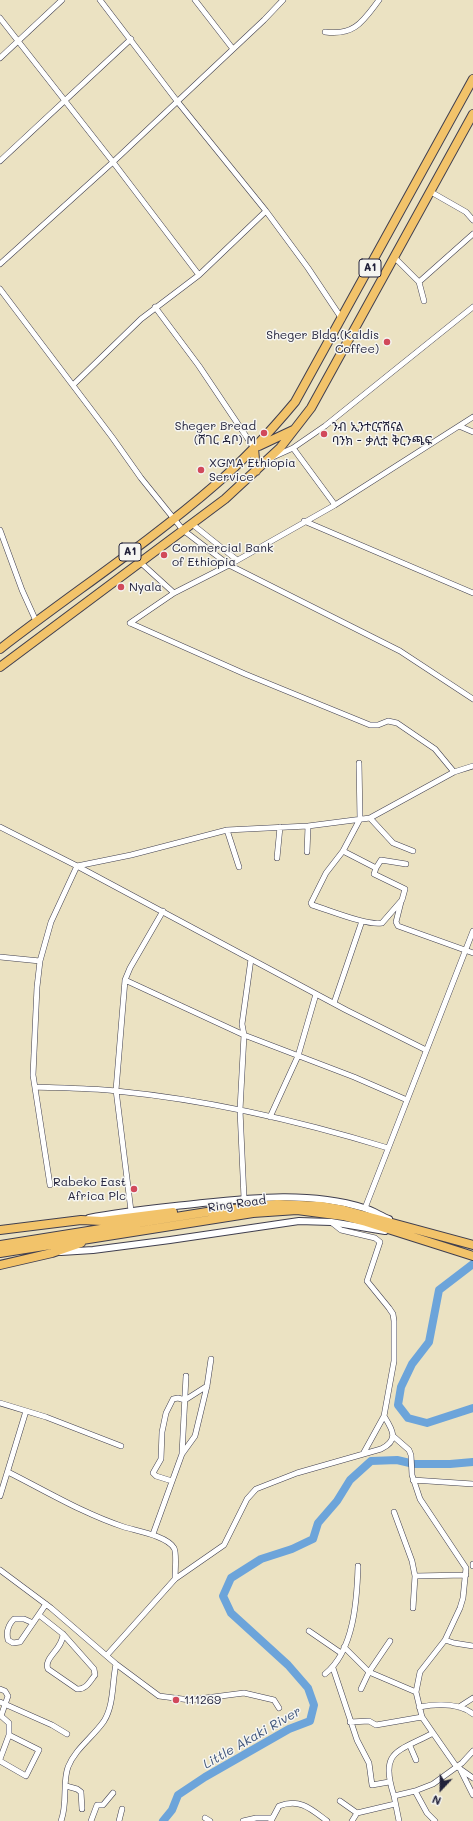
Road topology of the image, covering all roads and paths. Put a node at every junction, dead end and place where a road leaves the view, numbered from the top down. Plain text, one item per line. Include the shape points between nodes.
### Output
1 (62, 0) edge
2 (100, 0) edge
3 (195, 0) edge
4 (283, 0) edge
5 (379, 0) edge
6 (0, 18) edge
7 (325, 32) dead end
8 (131, 39) junction
9 (18, 41) junction
10 (233, 49) junction
11 (0, 58) edge
12 (473, 79) edge
13 (64, 101) junction
14 (177, 101) junction
15 (473, 114) edge
16 (0, 161) edge
17 (113, 162) junction
18 (431, 192) junction
19 (266, 211) junction
20 (473, 220) edge
21 (473, 234) edge
22 (394, 257) junction
23 (0, 264) edge
24 (199, 275) junction
25 (419, 282) junction
26 (0, 289) edge
27 (424, 301) dead end
28 (155, 307) junction
29 (473, 307) edge
30 (342, 319) junction
31 (74, 386) junction
32 (473, 417) edge
33 (459, 426) junction
34 (297, 428) junction
35 (473, 432) edge
36 (254, 448) junction
37 (293, 448) junction
38 (267, 460) junction
39 (256, 471) junction
40 (335, 505) junction
41 (175, 519) junction
42 (304, 521) junction
43 (192, 524) junction
44 (0, 530) edge
45 (183, 530) junction
46 (236, 560) junction
47 (140, 562) junction
48 (229, 565) junction
49 (174, 593) junction
50 (473, 593) edge
51 (36, 621) junction
52 (0, 650) edge
53 (0, 667) edge
54 (473, 699) edge
55 (359, 763) dead end
56 (473, 766) edge
57 (454, 772) junction
58 (370, 818) junction
59 (360, 819) junction
60 (308, 826) junction
61 (0, 827) edge
62 (280, 828) junction
63 (227, 830) junction
64 (343, 851) junction
65 (414, 851) dead end
66 (307, 852) dead end
67 (277, 858) dead end
68 (406, 864) dead end
69 (78, 866) junction
70 (239, 867) dead end
71 (376, 868) junction
72 (402, 900) junction
73 (162, 911) junction
74 (362, 921) junction
75 (473, 931) edge
76 (466, 950) junction
77 (473, 953) edge
78 (0, 957) edge
79 (251, 959) junction
80 (40, 961) junction
81 (126, 980) junction
82 (316, 994) junction
83 (334, 1003) junction
84 (244, 1035) junction
85 (426, 1050) junction
86 (298, 1056) junction
87 (35, 1088) junction
88 (116, 1090) junction
89 (407, 1100) junction
90 (240, 1110) junction
91 (270, 1117) junction
92 (388, 1148) junction
93 (50, 1185) dead end
94 (244, 1198) junction
95 (365, 1208) junction
96 (132, 1212) junction
97 (207, 1212) junction
98 (81, 1220) junction
99 (331, 1222) junction
100 (397, 1228) junction
101 (0, 1230) edge
102 (96, 1238) junction
103 (470, 1244) edge
104 (0, 1245) edge
105 (0, 1253) edge
106 (52, 1253) junction
107 (473, 1256) edge
108 (0, 1264) edge
109 (211, 1359) dead end
110 (186, 1376) dead end
111 (207, 1386) junction
112 (185, 1400) junction
113 (0, 1403) edge
114 (26, 1411) junction
115 (384, 1416) junction
116 (393, 1436) junction
117 (120, 1446) dead end
118 (182, 1454) junction
119 (363, 1454) junction
120 (8, 1472) junction
121 (413, 1480) junction
122 (172, 1481) junction
123 (473, 1484) edge
124 (0, 1496) edge
125 (394, 1512) dead end
126 (153, 1534) junction
127 (473, 1565) edge
128 (358, 1566) dead end
129 (466, 1568) junction
130 (0, 1570) edge
131 (466, 1575) junction
132 (415, 1576) junction
133 (175, 1579) junction
134 (46, 1604) junction
135 (414, 1608) dead end
136 (39, 1615) junction
137 (33, 1623) junction
138 (309, 1631) dead end
139 (63, 1634) junction
140 (445, 1640) junction
141 (390, 1641) dead end
142 (473, 1646) edge
143 (342, 1650) junction
144 (107, 1655) junction
145 (116, 1664) junction
146 (333, 1668) junction
147 (369, 1672) junction
148 (325, 1674) dead end
149 (0, 1689) edge
150 (361, 1689) dead end
151 (416, 1692) junction
152 (473, 1698) edge
153 (3, 1703) edge
154 (418, 1707) junction
155 (459, 1707) junction
156 (279, 1708) dead end
157 (473, 1714) edge
158 (422, 1717) junction
159 (350, 1722) junction
160 (433, 1733) junction
161 (67, 1734) dead end
162 (9, 1735) junction
163 (410, 1746) junction
164 (2, 1748) edge
165 (473, 1751) edge
166 (0, 1760) edge
167 (416, 1760) dead end
168 (456, 1766) junction
169 (461, 1770) junction
170 (473, 1778) edge
171 (389, 1782) junction
172 (66, 1786) junction
173 (415, 1791) junction
174 (113, 1793) dead end
175 (473, 1795) edge
176 (394, 1796) junction
177 (340, 1801) dead end
178 (395, 1804) junction
179 (82, 1809) dead end
180 (122, 1809) dead end
181 (357, 1813) junction
182 (205, 1818) dead end
183 (271, 1820) edge
184 (61, 1821) edge
185 (91, 1821) edge
186 (119, 1821) edge
187 (210, 1821) edge
188 (243, 1821) edge
189 (327, 1821) edge
190 (352, 1821) edge
191 (399, 1821) edge
192 (435, 1821) edge

1 - 9 street
2 - 8 street
3 - 10 street
4 - 10 street
5 - 7 street via 354,29
6 - 9 street
8 - 13 street
8 - 14 street
9 - 11 street
9 - 13 street
10 - 14 street
12 - 30 main road, A1
13 - 16 street
13 - 17 street
14 - 17 street
14 - 19 street
15 - 18 main road, A1
17 - 23 street
17 - 24 street
18 - 20 street via 466,212
18 - 22 main road, A1
19 - 24 street
19 - 30 street
21 - 25 street
22 - 25 street
22 - 34 main road, A1 via 322,389
24 - 28 street
25 - 27 street
26 - 31 street
28 - 31 street
28 - 36 street via 199,366
29 - 37 street via 325,426
30 - 36 main road, A1 via 295,402
31 - 41 street via 141,478
32 - 33 street
33 - 35 street
33 - 40 street
34 - 36 main road, A1
34 - 38 main road, A1
36 - 39 main road
36 - 41 main road, A1 via 216,485
37 - 38 street
37 - 40 street
38 - 39 main road, A1
39 - 43 main road, A1
40 - 42 street
41 - 45 street
41 - 51 main road, A1
42 - 46 street
42 - 50 street
43 - 45 main road, A1
43 - 46 street
44 - 51 street
45 - 47 main road, A1
45 - 48 street
46 - 48 street
47 - 49 street
47 - 53 main road, A1
48 - 49 street
48 - 54 street via 400,651
49 - 57 street via 130,623 370,725 388,721 397,723 435,749
51 - 52 main road, A1
55 - 59 street
56 - 57 street
57 - 58 street
58 - 59 street
58 - 65 street via 393,843
59 - 60 street
59 - 64 street
60 - 62 street
60 - 66 street
61 - 69 street
62 - 63 street
62 - 67 street
63 - 69 street
63 - 70 street
64 - 71 street
64 - 74 street via 326,872 311,904
68 - 71 street via 381,860
69 - 73 street
69 - 80 street via 51,922
71 - 72 street via 374,874 405,889
72 - 74 street via 382,923
72 - 76 street via 396,925
73 - 79 street
73 - 81 street via 130,968
74 - 83 street
75 - 76 street
76 - 77 street
76 - 85 street
78 - 80 street
79 - 82 street
79 - 84 street via 242,1024
80 - 87 street via 33,1075
81 - 84 street
81 - 88 street
82 - 83 street
82 - 86 street
83 - 85 street
84 - 86 street
84 - 90 street
85 - 89 street
86 - 89 street
86 - 91 street
87 - 88 street
87 - 93 street
88 - 90 street
88 - 96 street
89 - 92 street
90 - 91 street
90 - 94 street
91 - 92 street via 339,1133
92 - 95 street
94 - 95 street via 314,1199
94 - 96 street
95 - 100 street
96 - 98 street
97 - 98 main road via 170,1212
97 - 100 main road, Ring Road via 295,1204 344,1210
97 - 104 main road, Ring Road
98 - 101 main road
99 - 100 street via 385,1231
99 - 106 street via 281,1222 170,1240
99 - 115 street via 341,1230 375,1238 380,1242 367,1281 389,1308 394,1321 394,1361
100 - 102 main road, Ring Road via 343,1216 297,1210 218,1218
100 - 103 main road, Ring Road
100 - 107 main road, Ring Road
102 - 105 main road, Ring Road
102 - 106 main road
106 - 108 main road
109 - 111 street
110 - 112 street
111 - 112 street
111 - 118 street via 195,1436
112 - 118 street
112 - 122 street via 178,1398 170,1402 162,1432 161,1459 153,1473
113 - 114 street
114 - 117 street
114 - 120 street
115 - 116 street via 393,1431
115 - 119 street
116 - 119 street via 386,1446
116 - 121 street via 410,1450
118 - 122 street
119 - 133 street via 256,1488 246,1499 224,1545
120 - 124 street
120 - 126 street via 105,1520
121 - 123 street
121 - 129 street via 420,1500
122 - 126 street
125 - 132 street via 411,1557
126 - 133 street via 175,1549
127 - 129 street
128 - 143 street via 351,1633
129 - 131 street
130 - 134 street
131 - 132 street
131 - 140 street via 464,1598
132 - 135 street
133 - 144 street
134 - 136 street
134 - 144 street
136 - 137 street
136 - 139 street
137 - 137 street via 20,1642 13,1643 8,1640 8,1628 14,1619 24,1619
138 - 143 street
139 - 139 street via 96,1672 85,1688 77,1689 48,1669 48,1661 63,1642
140 - 142 street
140 - 151 street via 420,1672
141 - 147 street
143 - 146 street
143 - 147 street
144 - 145 street
145 - 156 street via 159,1696 190,1700 244,1693 274,1700
145 - 172 street via 107,1716 70,1762 66,1772
146 - 148 street
146 - 159 street
147 - 150 street
147 - 151 street
149 - 153 street via 8,1696
151 - 154 street
152 - 155 street
153 - 161 street
153 - 162 street via 1,1716 9,1723
154 - 155 street via 439,1704
154 - 158 street
155 - 157 street
158 - 159 street via 376,1725 367,1721
158 - 160 street
159 - 171 street via 367,1760 372,1785
160 - 163 street
160 - 168 street
162 - 164 street
162 - 166 street via 39,1751 26,1776
163 - 167 street
163 - 171 street via 397,1750 392,1757 388,1769
164 - 166 street
165 - 168 street
168 - 169 street
168 - 173 street via 433,1784
169 - 170 street
169 - 175 street
171 - 176 street
172 - 179 street via 81,1792
172 - 184 street
173 - 176 street
173 - 192 street
174 - 185 street via 103,1805 97,1805
176 - 178 street
177 - 181 street
178 - 181 street
178 - 191 street
180 - 186 street
181 - 190 street
182 - 187 street
183 - 188 street via 256,1818
183 - 189 street via 279,1806 293,1802 309,1807

